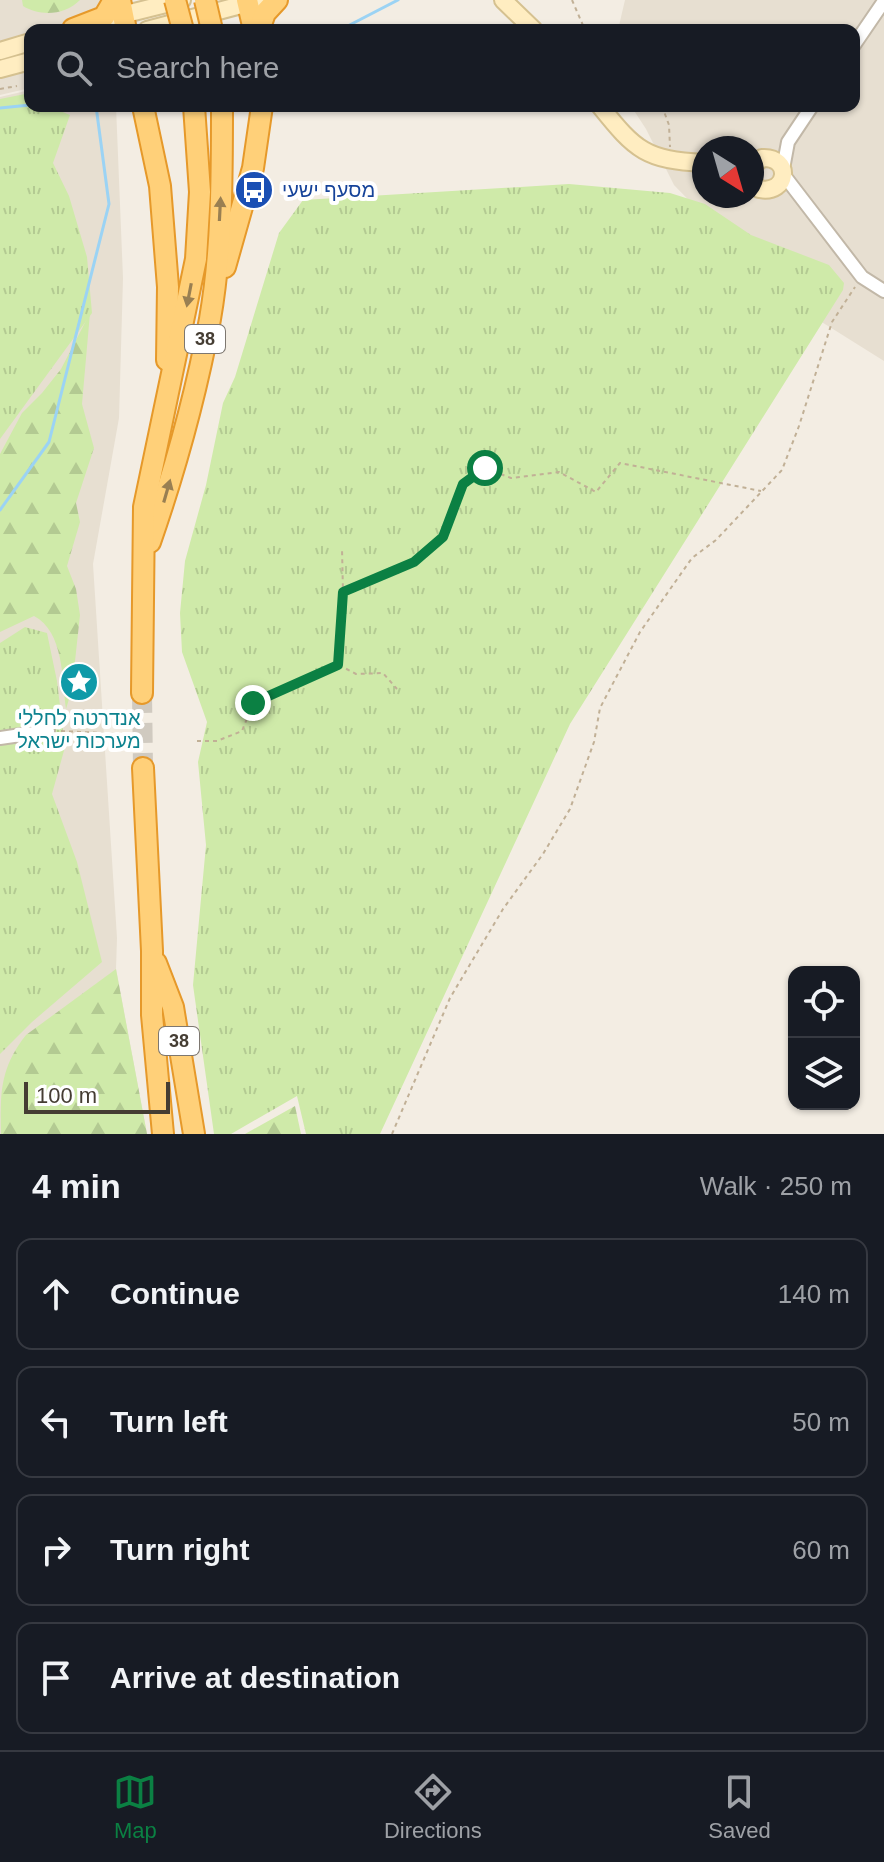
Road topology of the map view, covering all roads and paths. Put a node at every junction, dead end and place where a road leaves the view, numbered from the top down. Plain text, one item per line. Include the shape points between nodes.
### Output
1 (175, 0) edge
2 (182, 0) edge
3 (205, 0) edge
4 (277, 0) edge
5 (503, 0) edge
6 (572, 0) edge
7 (252, 1) edge
8 (884, 1) edge
9 (121, 11) edge
10 (86, 24) edge
11 (169, 24) edge
12 (181, 24) edge
13 (211, 24) edge
14 (255, 24) edge
15 (259, 24) edge
16 (528, 24) edge
17 (582, 24) edge
18 (860, 36) edge
19 (24, 44) edge
20 (0, 51) edge
21 (24, 63) edge
22 (0, 69) edge
23 (17, 86) dead end
24 (0, 89) edge
25 (144, 112) edge
26 (194, 112) edge
27 (222, 112) edge
28 (261, 112) edge
29 (604, 112) edge
30 (664, 112) edge
31 (808, 112) edge
32 (788, 142) junction
33 (764, 157) edge
34 (671, 161) junction
35 (764, 161) edge
36 (692, 162) edge
37 (783, 172) junction
38 (764, 189) edge
39 (771, 190) junction
40 (800, 194) junction
41 (862, 277) junction
42 (884, 291) edge
43 (210, 317) junction
44 (165, 413) junction
45 (763, 491) junction
46 (342, 549) dead end
47 (141, 565) junction
48 (343, 592) junction
49 (338, 665) junction
50 (397, 689) dead end
51 (142, 693) tunnel mouth
52 (48, 731) joint
53 (123, 734) dead end
54 (0, 738) edge
55 (197, 741) dead end
56 (143, 768) tunnel mouth
57 (152, 951) junction
58 (163, 1134) edge
59 (194, 1134) edge
60 (392, 1134) edge

1 - 12 highway, bridge
2 - 9 main road
3 - 13 highway, bridge
4 - 15 highway
5 - 16 main road
6 - 17 path
7 - 11 main road
7 - 14 highway
8 - 18 street
9 - 10 highway
19 - 20 main road
21 - 22 main road
23 - 24 path
25 - 44 highway via 160,186 168,287
26 -> 44 highway, 38 via 200,192 196,259
43 -> 27 highway, 38
28 - 43 highway via 253,168
29 - 34 main road via 635,145
30 - 34 path
31 - 32 street
32 - 33 street
32 - 37 street
34 - 36 main road
35 - 37 main road via 777,161
37 - 39 main road via 780,184
37 - 40 street
38 - 39 main road
39 - 40 street
40 - 41 street
41 - 42 street
41 - 45 path via 832,322 782,470
47 -> 43 highway, 38 via 166,494
44 - 47 highway, 38 via 144,507
45 - 48 path via 620,463 596,492 559,472 511,478 485,468 463,484 443,537 424,554
45 - 60 path via 692,558 640,632 600,708 570,809 450,998
46 - 48 path
47 - 51 highway, 38
48 - 49 path
49 - 50 path via 356,674 383,673
49 - 55 path via 253,703 242,731 217,741
52 - 53 path
52 - 54 street
56 - 57 highway, 38
57 - 58 highway, 38
57 - 59 highway, 38 via 173,1007

